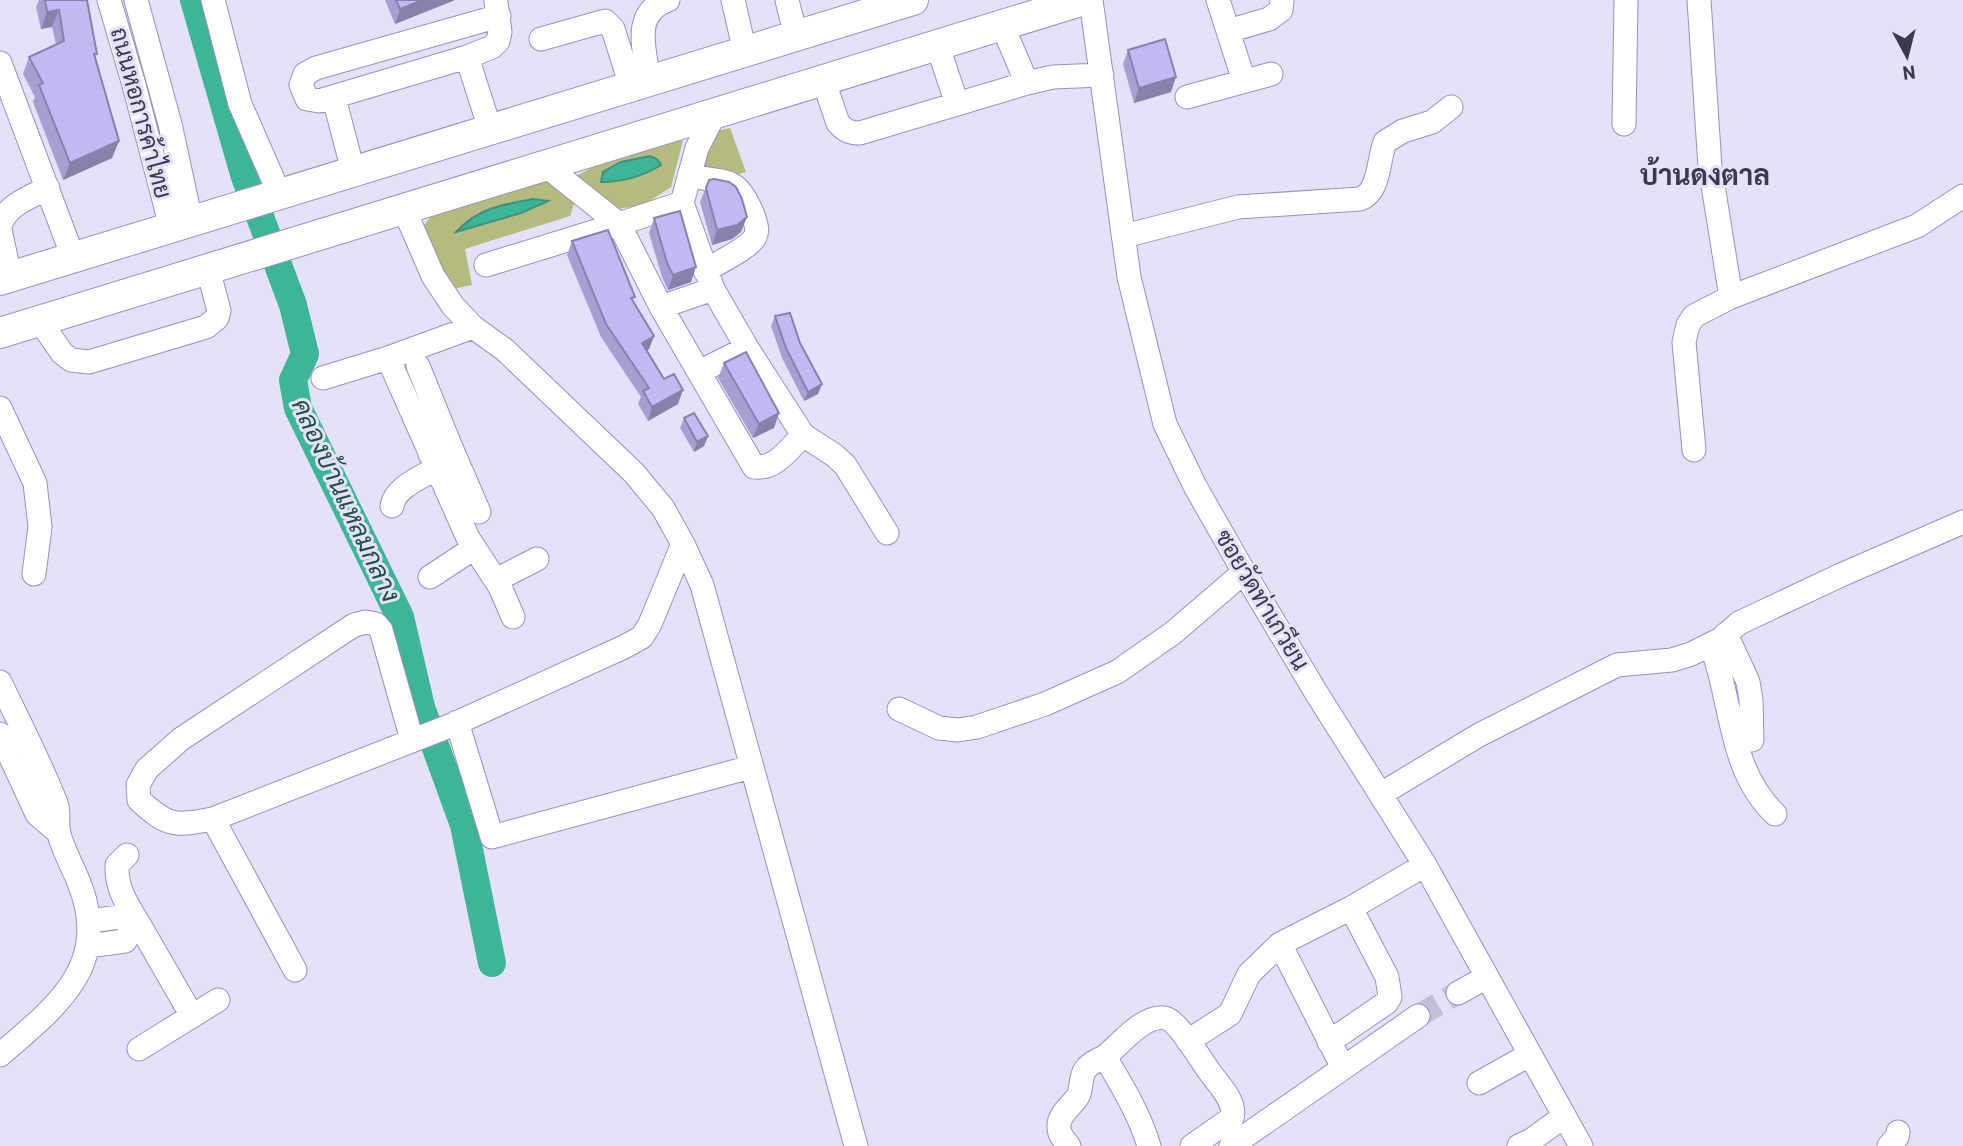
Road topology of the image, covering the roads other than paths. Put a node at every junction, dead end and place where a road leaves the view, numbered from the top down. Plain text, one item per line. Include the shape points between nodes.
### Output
1 (109, 0) edge
2 (136, 0) edge
3 (213, 0) edge
4 (668, 0) edge
5 (733, 0) edge
6 (786, 0) edge
7 (913, 0) edge
8 (1084, 0) edge
9 (1091, 0) edge
10 (1218, 0) edge
11 (1282, 0) edge
12 (1626, 0) edge
13 (1699, 0) edge
14 (497, 8) edge
15 (1002, 25) junction
16 (1228, 31) junction
17 (796, 37) junction
18 (541, 39) dead end
19 (943, 43) junction
20 (745, 52) junction
21 (467, 57) junction
22 (0, 62) edge
23 (1271, 74) dead end
24 (1102, 75) junction
25 (823, 79) junction
26 (1244, 81) junction
27 (1027, 83) junction
28 (640, 84) junction
29 (1187, 97) dead end
30 (334, 98) junction
31 (963, 102) junction
32 (1451, 107) dead end
33 (715, 113) junction
34 (1624, 124) dead end
35 (490, 129) junction
36 (545, 165) junction
37 (353, 171) junction
38 (689, 176) junction
39 (48, 188) junction
40 (273, 195) junction
41 (1963, 196) edge
42 (682, 203) junction
43 (404, 209) junction
44 (181, 224) junction
45 (619, 224) junction
46 (0, 228) edge
47 (1124, 236) junction
48 (73, 257) junction
49 (221, 265) junction
50 (486, 265) dead end
51 (5, 278) edge
52 (709, 280) junction
53 (1731, 297) junction
54 (661, 307) junction
55 (40, 321) junction
56 (473, 327) junction
57 (0, 333) edge
58 (747, 348) junction
59 (388, 358) junction
60 (418, 366) dead end
61 (699, 372) junction
62 (323, 379) dead end
63 (0, 408) edge
64 (803, 435) junction
65 (1694, 450) dead end
66 (439, 456) junction
67 (392, 506) dead end
68 (479, 512) dead end
69 (1963, 522) edge
70 (887, 533) dead end
71 (683, 544) junction
72 (474, 548) junction
73 (537, 559) dead end
74 (1244, 572) junction
75 (34, 574) dead end
76 (430, 577) dead end
77 (496, 580) junction
78 (513, 618) dead end
79 (1718, 640) junction
80 (0, 682) edge
81 (899, 709) dead end
82 (455, 724) junction
83 (0, 734) edge
84 (416, 739) junction
85 (1752, 740) dead end
86 (751, 767) junction
87 (1381, 794) junction
88 (1775, 814) dead end
89 (213, 819) junction
90 (58, 832) junction
91 (127, 855) dead end
92 (1425, 865) junction
93 (1351, 908) junction
94 (89, 920) junction
95 (140, 931) junction
96 (1280, 944) junction
97 (88, 946) junction
98 (120, 958) dead end
99 (295, 970) dead end
100 (1487, 977) junction
101 (1458, 993) tunnel mouth
102 (218, 1000) dead end
103 (191, 1016) junction
104 (1418, 1016) tunnel mouth
105 (1188, 1041) junction
106 (1329, 1042) junction
107 (139, 1049) dead end
108 (0, 1055) edge
109 (1530, 1055) junction
110 (1105, 1056) junction
111 (1343, 1068) junction
112 (1479, 1083) dead end
113 (1563, 1117) junction
114 (856, 1146) edge
115 (1069, 1146) edge
116 (1149, 1146) edge
117 (1192, 1146) edge
118 (1231, 1146) edge
119 (1519, 1146) edge
120 (1581, 1146) edge

1 - 44 street, ถนนหอการค้าไทย
2 - 44 street, ถนนหอการค้าไทย via 170,124
3 - 40 street via 240,104
4 - 28 street via 650,9 645,19
5 - 20 street
6 - 17 street
7 - 17 main road
8 - 15 main road
9 - 24 street, ซอยวัดท่าเกวียน
10 - 16 street
11 - 16 street via 1281,10 1269,19
12 - 34 street
13 - 53 street via 1710,167
14 - 21 street via 498,41
14 - 30 street via 305,74 301,85 307,99
15 - 19 main road
15 - 27 street
16 - 26 street
17 - 20 main road
18 - 28 street via 605,21
19 - 25 main road
19 - 31 street
20 - 28 main road
21 - 30 street
21 - 35 street
22 - 39 street
23 - 26 street
24 - 27 street
24 - 47 street, ซอยวัดท่าเกวียน
25 - 31 street via 838,123 851,133
25 - 33 main road
26 - 29 street
27 - 31 street
28 - 35 main road
30 - 37 street
32 - 47 street via 1432,122 1385,142 1373,188 1366,197 1238,207
33 - 36 main road
33 - 38 street
35 - 37 main road
36 - 43 main road
36 - 45 street
37 - 40 main road
38 - 42 street
38 - 52 street via 740,189 756,225 755,237
39 - 46 street via 10,209
39 - 48 street
40 - 44 main road
41 - 53 street via 1917,226
42 - 45 street
42 - 52 street
43 - 49 main road
43 - 56 street via 433,276
44 - 48 main road
45 - 50 street
45 - 54 street
46 - 51 street
47 - 74 street, ซอยวัดท่าเกวียน via 1129,276 1165,424
48 - 51 main road
49 - 55 main road
49 - 55 street via 219,312 205,327 89,362 71,360 62,353
52 - 54 street
52 - 58 street
53 - 65 street via 1694,316 1688,325 1684,342
54 - 61 street
55 - 57 main road
56 - 59 street
56 - 71 street via 505,350 634,473 663,508
58 - 61 street
58 - 64 street
59 - 62 street
59 - 66 street
60 - 66 street
61 - 64 street via 754,467 773,464
63 - 75 street via 35,483 40,527
64 - 70 street via 845,466
66 - 67 street via 395,495
66 - 68 street
66 - 72 street
69 - 79 street via 1739,623
71 - 82 street via 642,637
71 - 86 street via 702,585
72 - 76 street
72 - 77 street
73 - 77 street
74 - 81 street via 1116,672 1056,699 958,730 939,728
74 - 87 street, ซอยวัดท่าเกวียน
77 - 78 street
79 - 85 street via 1748,682
79 - 87 street via 1672,660 1616,665 1479,735
79 - 88 street via 1735,744 1756,793
80 - 90 street via 58,806
82 - 84 street
82 - 86 street via 492,837
83 - 90 street via 37,814
84 - 89 street
84 - 89 street via 381,630 366,622 354,625 181,740 147,769 138,785 139,800 153,813 168,823
86 - 114 street
87 - 92 street, ซอยวัดท่าเกวียน
89 - 99 street
90 - 94 street
91 - 95 street via 117,865 118,885
92 - 93 street
92 - 100 street, ซอยวัดท่าเกวียน
93 - 96 street
93 - 106 street via 1387,977 1390,996
94 - 95 street via 120,917
94 - 97 street
95 - 97 street via 125,941
95 - 98 street
95 - 103 street
96 - 105 street via 1250,974 1230,1014
96 - 106 street
97 - 108 street via 74,983 53,1009
100 - 101 street
100 - 109 street, ซอยวัดท่าเกวียน
102 - 103 street
103 - 107 street
104 - 111 street
105 - 110 street via 1171,1020 1152,1019
105 - 117 street via 1228,1098 1233,1114
106 - 111 street
109 - 112 street
109 - 113 street, ซอยวัดท่าเกวียน
110 - 115 street via 1086,1069 1077,1098 1060,1119 1058,1128
110 - 116 street via 1133,1104
111 - 118 street
113 - 119 street
113 - 120 street, ซอยวัดท่าเกวียน

